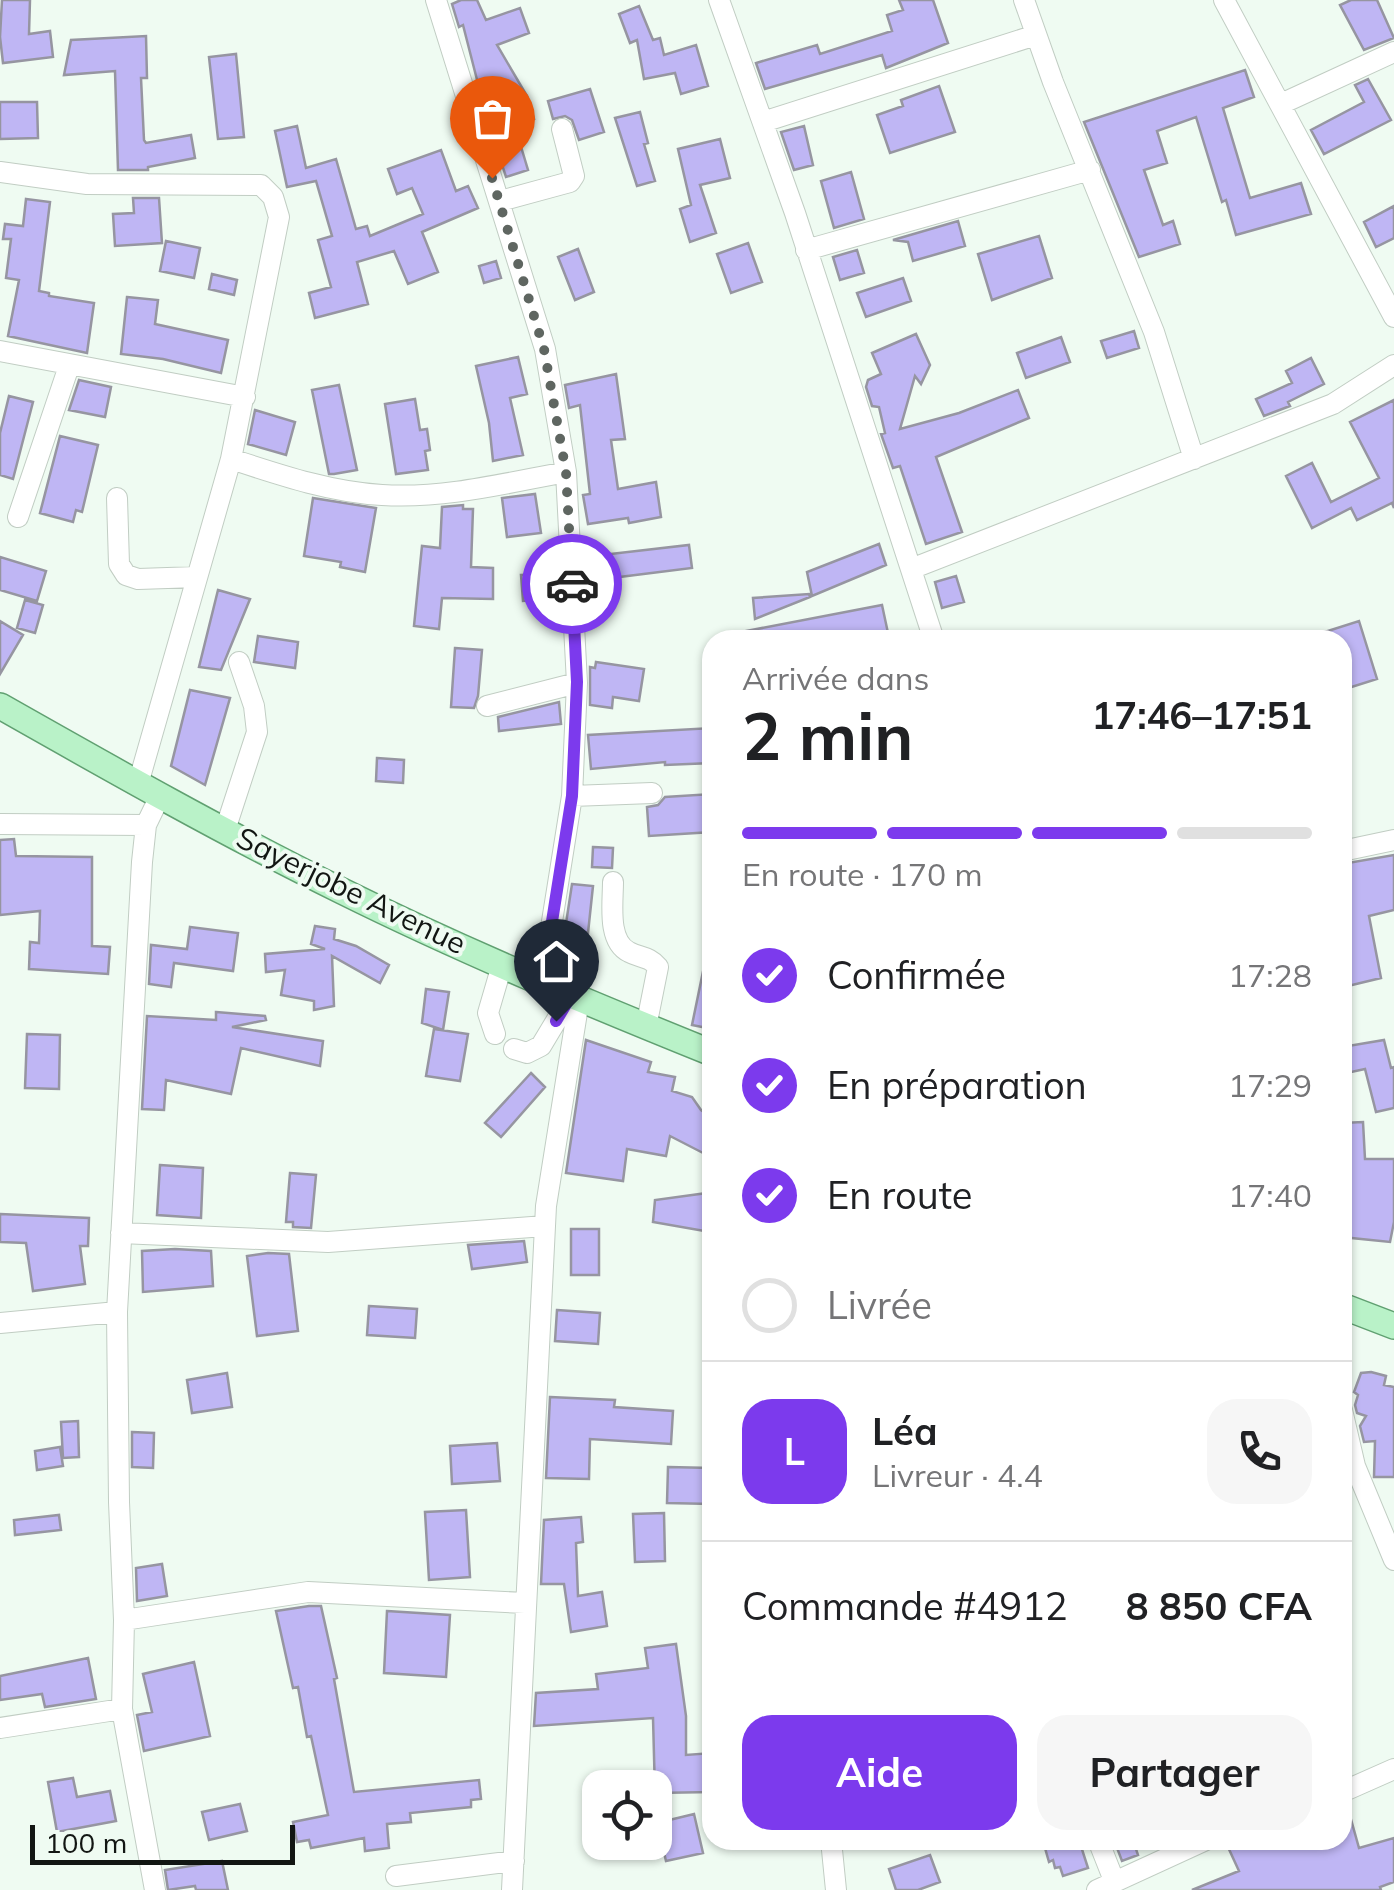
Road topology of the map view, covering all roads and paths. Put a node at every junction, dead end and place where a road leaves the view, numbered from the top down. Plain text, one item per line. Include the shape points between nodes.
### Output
1 (436, 0) edge
2 (719, 0) edge
3 (1024, 0) edge
4 (1224, 0) edge
5 (1036, 35) junction
6 (1394, 52) edge
7 (1281, 104) junction
8 (762, 122) junction
9 (562, 129) dead end
10 (1090, 170) junction
11 (0, 172) edge
12 (500, 201) junction
13 (806, 250) junction
14 (1394, 317) edge
15 (0, 351) edge
16 (1394, 365) edge
17 (69, 366) junction
18 (245, 397) junction
19 (231, 459) junction
20 (1194, 459) junction
21 (566, 472) junction
22 (117, 498) dead end
23 (18, 517) dead end
24 (911, 569) junction
25 (197, 577) junction
26 (931, 630) edge
27 (239, 662) dead end
28 (577, 682) junction
29 (0, 706) edge
30 (487, 706) dead end
31 (149, 790) junction
32 (652, 793) dead end
33 (572, 796) junction
34 (0, 824) edge
35 (146, 824) junction
36 (225, 830) junction
37 (1394, 841) edge
38 (1352, 849) edge
39 (613, 882) dead end
40 (502, 965) junction
41 (542, 984) junction
42 (575, 998) junction
43 (646, 1026) junction
44 (496, 1034) dead end
45 (514, 1049) dead end
46 (702, 1049) edge
47 (545, 1226) junction
48 (121, 1233) junction
49 (1352, 1310) edge
50 (118, 1312) junction
51 (0, 1322) edge
52 (1394, 1326) edge
53 (1352, 1453) edge
54 (1394, 1560) edge
55 (525, 1602) junction
56 (124, 1620) junction
57 (122, 1709) junction
58 (0, 1728) edge
59 (1394, 1770) edge
60 (1352, 1788) edge
61 (832, 1850) edge
62 (1100, 1850) edge
63 (1185, 1850) edge
64 (514, 1861) junction
65 (396, 1876) dead end
66 (1106, 1887) edge
67 (155, 1890) edge
68 (512, 1890) edge
69 (836, 1890) edge

1 - 12 street
2 - 8 street
3 - 5 street
4 - 7 street
5 - 8 street
5 - 10 street
6 - 7 street
7 - 14 street
8 - 13 street
9 - 12 street via 570,182
10 - 13 street
10 - 20 street via 1154,332
11 - 18 street via 86,184 261,185 279,217
12 - 21 street via 544,349
13 - 24 street
15 - 17 street
16 - 20 street via 1332,404
17 - 18 street
17 - 23 street
18 - 19 street
19 - 21 street via 305,484 381,495 444,494
19 - 25 street
20 - 24 street
21 - 28 street
22 - 25 street via 126,575
24 - 26 street
25 - 31 street
27 - 36 street via 257,732
28 - 30 street
28 - 33 street
29 - 31 main road, Sayerjobe Avenue
31 - 35 street
31 - 36 main road, Sayerjobe Avenue
32 - 33 street
33 - 41 street
34 - 35 street
35 - 48 street
36 - 40 main road, Sayerjobe Avenue
37 - 38 street
39 - 43 street via 618,944 658,967
40 - 41 main road, Sayerjobe Avenue
40 - 44 street via 488,1013
41 - 42 main road, Sayerjobe Avenue
42 - 43 main road, Sayerjobe Avenue
42 - 45 street via 541,1046 527,1054
42 - 47 street
43 - 46 main road, Sayerjobe Avenue
47 - 48 street via 328,1242
47 - 55 street
48 - 50 street
49 - 52 main road
50 - 51 street
50 - 56 street
53 - 54 street
55 - 56 street via 308,1592
55 - 64 street
56 - 57 street
57 - 58 street
57 - 67 street
59 - 60 street
61 - 69 street
62 - 66 street
63 - 66 street
64 - 65 street
64 - 68 street

